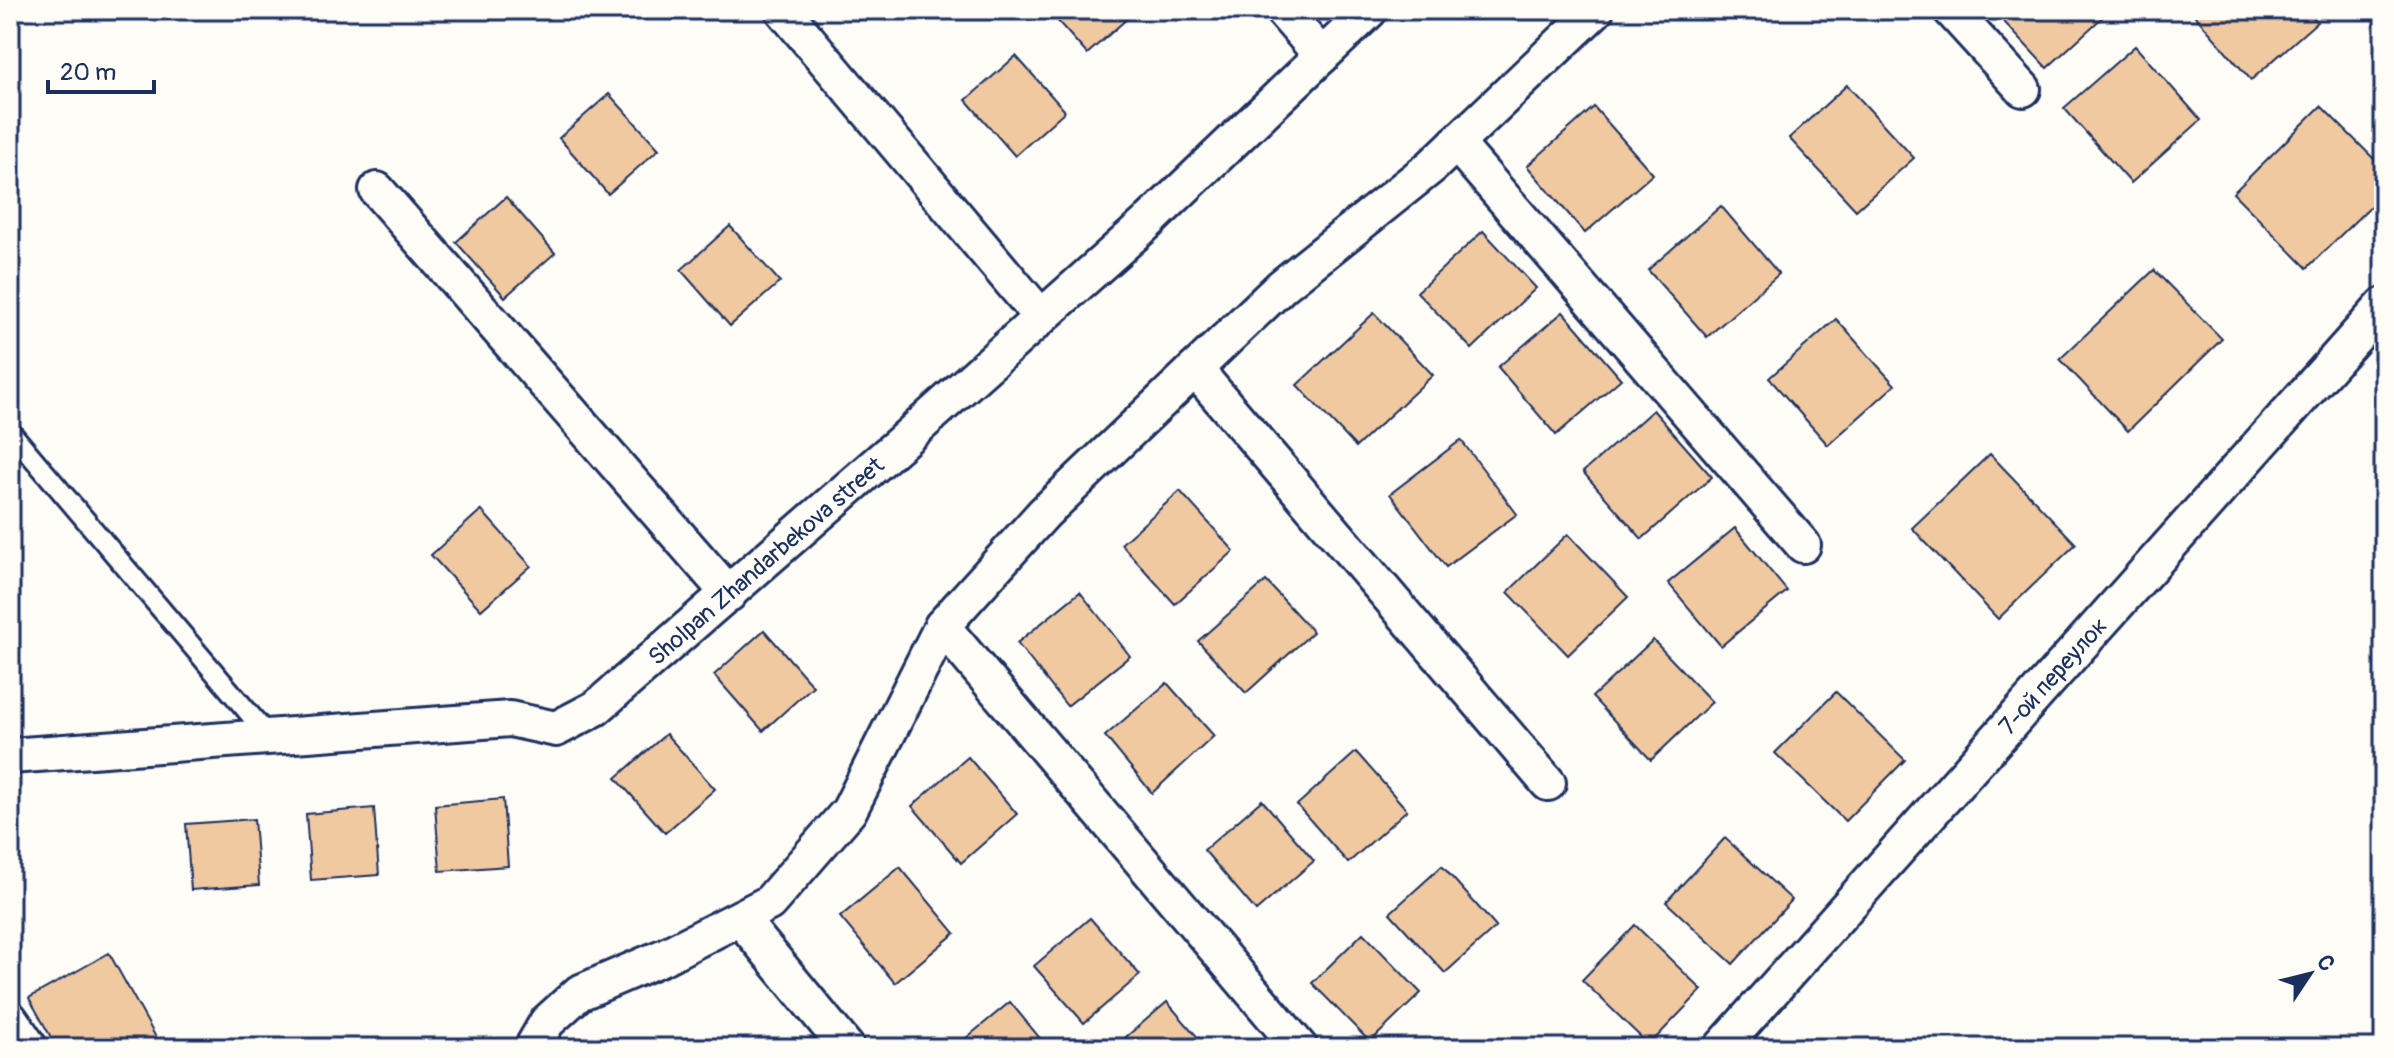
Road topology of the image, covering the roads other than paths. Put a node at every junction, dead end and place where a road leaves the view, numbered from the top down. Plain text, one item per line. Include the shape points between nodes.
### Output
1 (783, 10) edge
2 (1282, 10) edge
3 (1370, 10) edge
4 (1596, 10) edge
5 (1951, 10) edge
6 (1322, 56) junction
7 (2023, 89) dead end
8 (1456, 143) junction
9 (377, 190) dead end
10 (2384, 305) edge
11 (1041, 317) junction
12 (1195, 369) junction
13 (10, 431) edge
14 (1803, 545) dead end
15 (729, 594) junction
16 (942, 626) junction
17 (270, 738) junction
18 (10, 756) edge
19 (1548, 783) dead end
20 (741, 919) junction
21 (10, 1019) edge
22 (30, 1048) edge
23 (532, 1048) edge
24 (847, 1048) edge
25 (1300, 1048) edge
26 (1721, 1048) edge

1 - 11 street
2 - 6 street
3 - 6 street, Sholpan Zhandarbekova street
4 - 8 street
5 - 7 street
6 - 11 street, Sholpan Zhandarbekova street
8 - 12 street via 1282,286
8 - 14 street
9 - 15 street
10 - 26 street, 7-ой переулок
11 - 15 street, Sholpan Zhandarbekova street
12 - 16 street via 1044,513
12 - 19 street
13 - 17 lane
15 - 17 street, Sholpan Zhandarbekova street via 596,708 556,729 510,719
16 - 20 street via 849,811 769,903
16 - 25 street
17 - 18 street, Sholpan Zhandarbekova street
20 - 23 street via 579,993 547,1022
20 - 24 street
21 - 22 street

